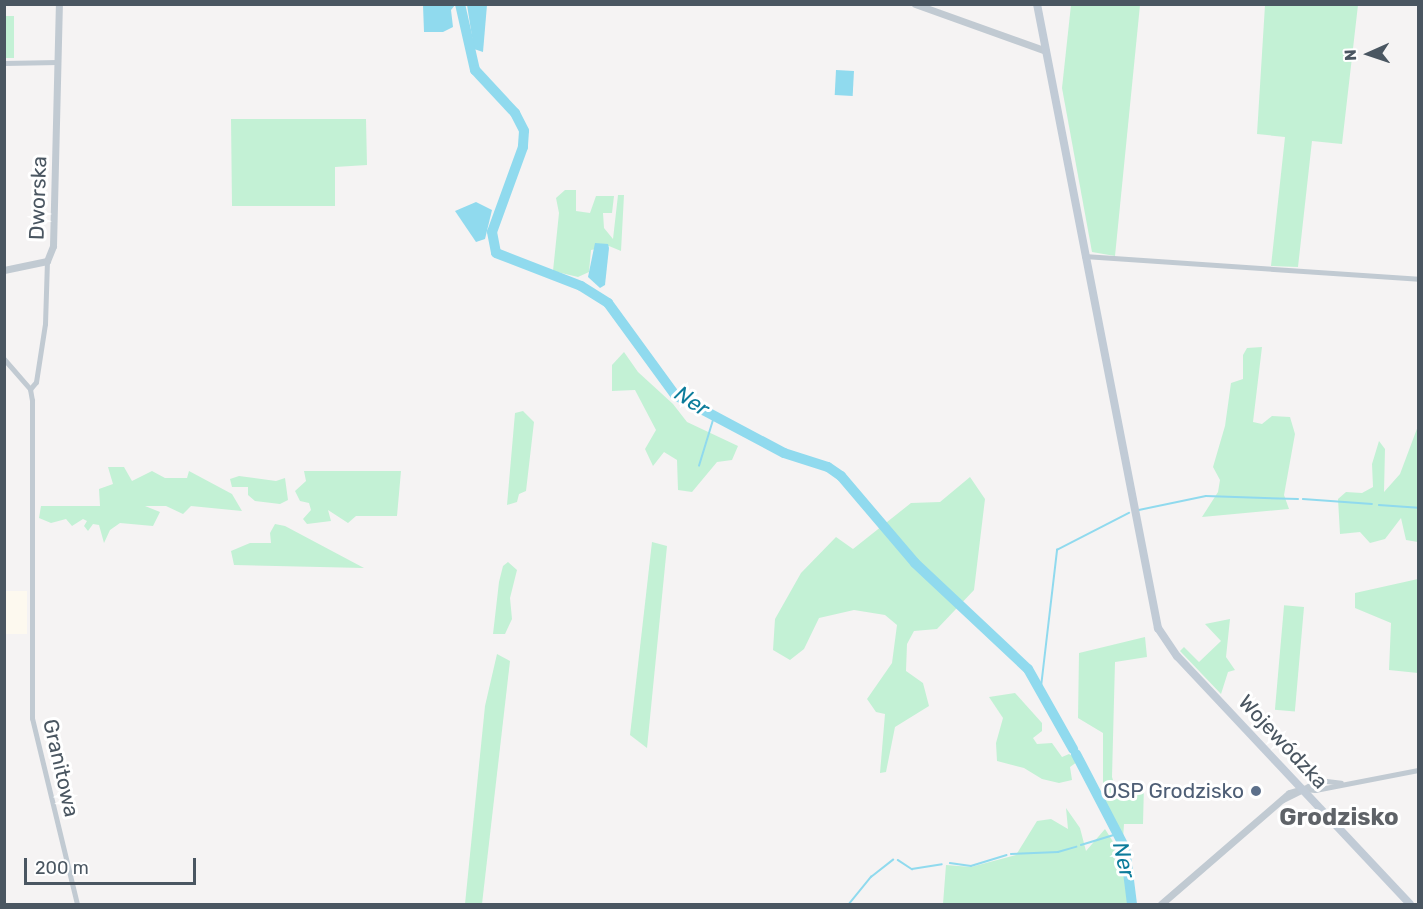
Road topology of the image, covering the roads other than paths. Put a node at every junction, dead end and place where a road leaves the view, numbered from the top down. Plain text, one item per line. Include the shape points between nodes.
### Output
1 (59, 4) edge
2 (915, 4) edge
3 (1037, 4) edge
4 (1046, 51) junction
5 (58, 62) junction
6 (4, 63) edge
7 (1084, 256) junction
8 (47, 261) junction
9 (4, 270) edge
10 (1419, 279) edge
11 (4, 359) edge
12 (30, 389) junction
13 (1419, 770) edge
14 (1343, 784) junction
15 (1303, 789) junction
16 (77, 904) edge
17 (1161, 904) edge
18 (1410, 904) edge

1 - 5 street, Dworska
2 - 4 street
3 - 4 main road
4 - 7 main road
5 - 6 street
5 - 8 street, Dworska via 54,228
7 - 10 street
7 - 15 main road, Wojewódzka via 1158,628 1177,656
8 - 9 street
8 - 12 street, Dworska via 45,324 36,382
11 - 12 street
12 - 16 street, Granitowa via 32,718
13 - 14 street
14 - 15 street
14 - 15 street via 1318,780
15 - 17 street via 1296,788
15 - 18 main road, Wojewódzka

